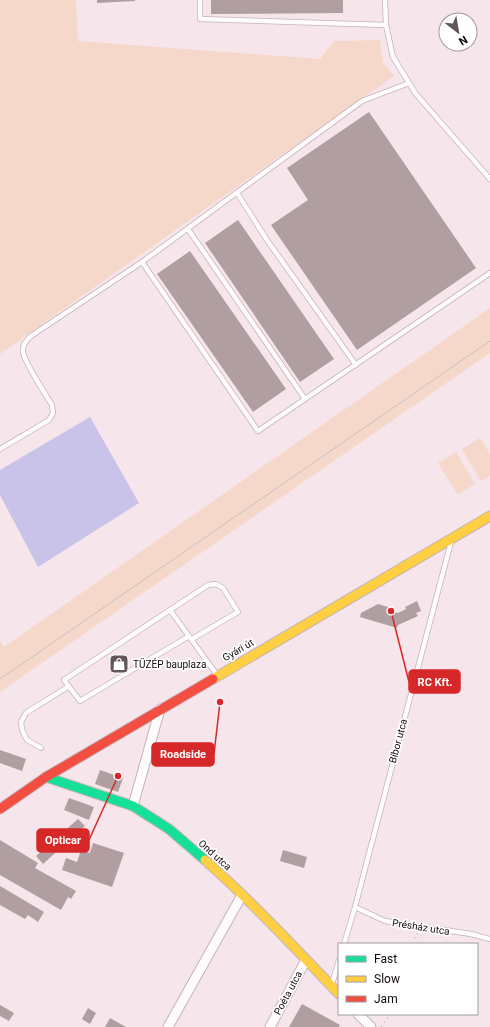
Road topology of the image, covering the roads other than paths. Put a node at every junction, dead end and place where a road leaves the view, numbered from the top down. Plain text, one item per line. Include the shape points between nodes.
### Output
1 (200, 0) edge
2 (385, 0) edge
3 (386, 25) junction
4 (409, 83) junction
5 (490, 178) edge
6 (237, 193) junction
7 (188, 229) junction
8 (142, 262) junction
9 (490, 274) edge
10 (356, 365) junction
11 (305, 399) junction
12 (0, 449) edge
13 (490, 516) edge
14 (452, 539) junction
15 (170, 610) junction
16 (190, 637) junction
17 (216, 675) junction
18 (69, 686) junction
19 (160, 709) junction
20 (41, 748) dead end
21 (46, 777) junction
22 (133, 806) junction
23 (0, 808) edge
24 (242, 895) junction
25 (355, 906) junction
26 (490, 939) edge
27 (344, 943) edge
28 (306, 960) junction
29 (338, 963) edge
30 (331, 986) junction
31 (338, 993) edge
32 (359, 1015) edge
33 (168, 1027) edge
34 (270, 1027) edge
35 (371, 1027) edge

1 - 3 lane via 200,19
2 - 3 lane
3 - 4 lane via 393,57
4 - 5 lane
4 - 6 lane via 362,101
6 - 7 lane
6 - 10 lane via 267,240
7 - 8 lane
7 - 11 lane
8 - 11 lane via 258,431
8 - 12 lane via 31,336 24,344 26,362 52,405 53,414 49,420
9 - 10 lane
10 - 11 lane
13 - 14 street, Gyári út
14 - 17 street, Gyári út
14 - 25 lane, Bíbor utca
15 - 16 lane
15 - 16 lane via 208,585 216,584 223,588 238,612
15 - 18 lane via 64,680
16 - 17 lane
16 - 18 lane via 80,701
17 - 19 street, Gyári út
18 - 20 lane via 26,713 21,722 26,740
19 - 21 street, Gyári út
19 - 22 street
21 - 22 street, Ond utca
21 - 23 street, Gyári út
22 - 24 street, Ond utca via 170,829
24 - 28 street, Ond utca
24 - 33 street
25 - 26 lane, Présház utca via 385,921
25 - 27 lane, Bíbor utca
28 - 30 street, Ond utca
28 - 34 street, Poéta utca
29 - 30 lane
30 - 31 street, Ond utca
32 - 35 street

